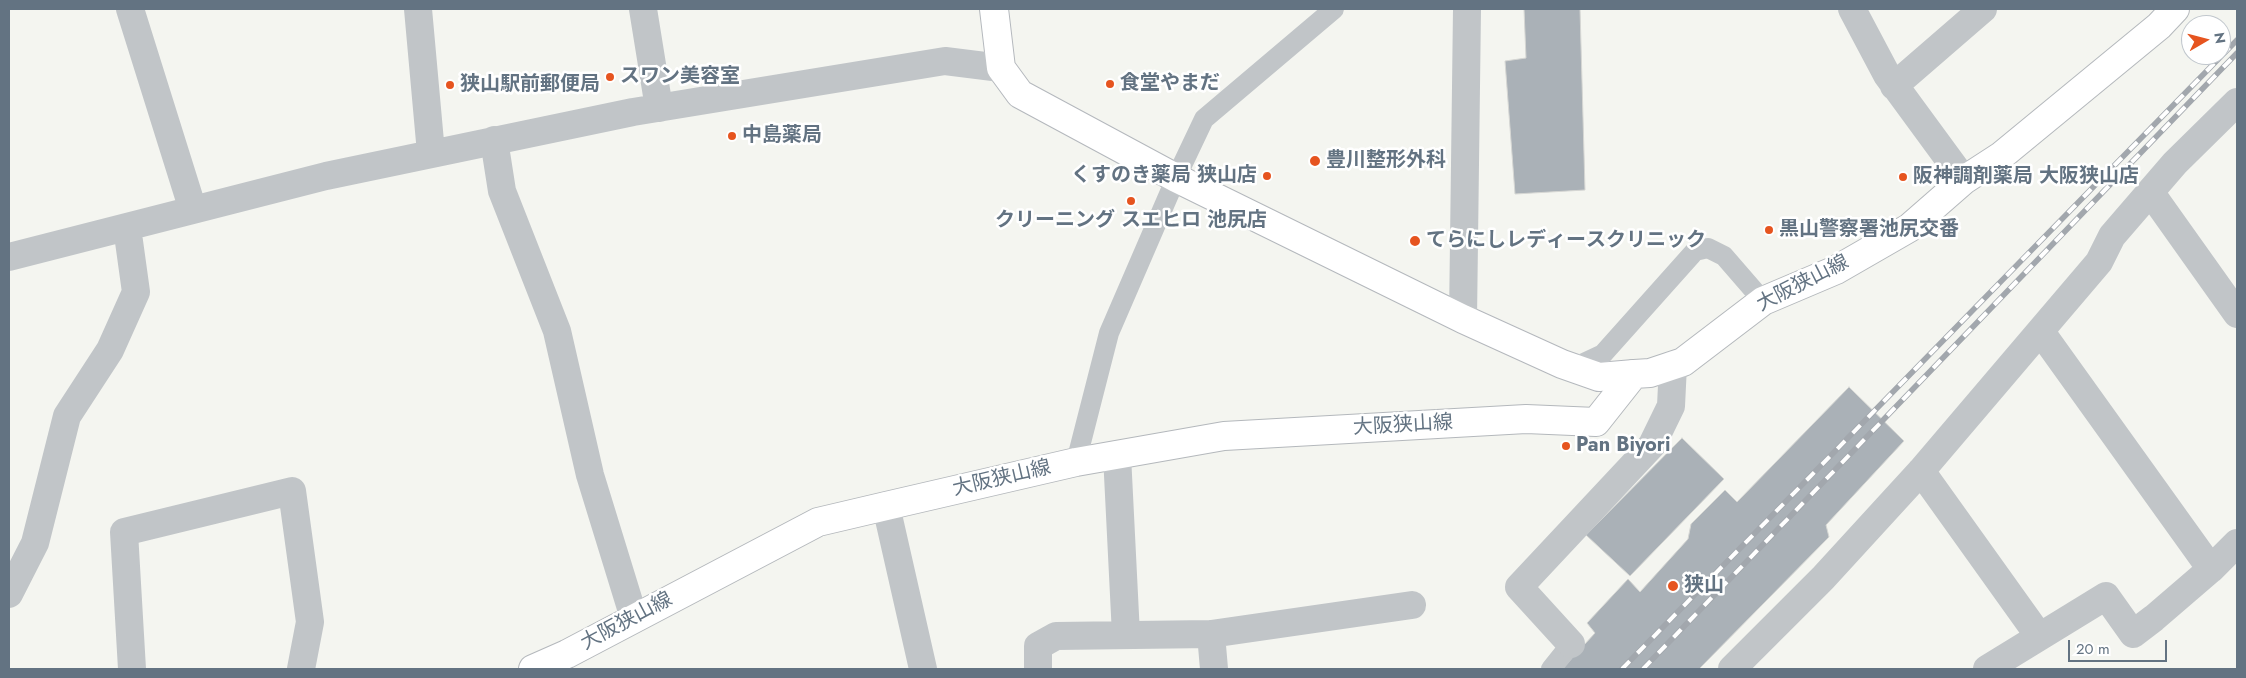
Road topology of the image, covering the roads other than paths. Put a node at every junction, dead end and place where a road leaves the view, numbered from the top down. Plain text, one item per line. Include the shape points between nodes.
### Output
1 (130, 9) edge
2 (418, 9) edge
3 (643, 9) edge
4 (994, 9) edge
5 (1334, 9) edge
6 (1467, 9) edge
7 (1852, 9) edge
8 (1983, 9) edge
9 (2175, 9) edge
10 (1001, 68) junction
11 (1894, 86) junction
12 (2237, 102) edge
13 (659, 108) junction
14 (494, 140) junction
15 (431, 153) junction
16 (1176, 178) junction
17 (1964, 180) junction
18 (2151, 193) junction
19 (193, 210) junction
20 (128, 227) junction
21 (9, 257) edge
22 (1763, 301) junction
23 (2237, 314) edge
24 (1463, 319) junction
25 (2040, 332) junction
26 (1673, 365) junction
27 (1573, 368) junction
28 (1634, 374) junction
29 (1117, 455) junction
30 (1076, 462) junction
31 (1921, 471) junction
32 (886, 506) junction
33 (2237, 543) edge
34 (2211, 569) junction
35 (9, 594) edge
36 (1412, 605) dead end
37 (634, 618) junction
38 (1211, 634) junction
39 (1126, 635) junction
40 (2039, 636) junction
41 (1571, 644) joint
42 (571, 662) edge
43 (132, 669) edge
44 (301, 669) edge
45 (533, 669) edge
46 (923, 669) edge
47 (1038, 669) edge
48 (1214, 669) edge
49 (1551, 669) edge
50 (1732, 669) edge
51 (1987, 669) edge

1 - 19 street
2 - 15 street
3 - 13 street
4 - 10 main road
5 - 16 lane via 1204,119
6 - 24 street
7 - 11 street
8 - 11 street
9 - 17 main road, 大阪狭山線 via 2159,26 2001,156
10 - 13 street via 945,61
10 - 16 main road via 1020,94
11 - 17 street
12 - 18 street via 2175,163
13 - 14 street
14 - 15 street
14 - 37 street via 502,191 557,330 590,474
15 - 19 street
16 - 24 main road
16 - 30 lane via 1109,334
17 - 22 main road, 大阪狭山線 via 1909,228 1836,270
18 - 23 street
18 - 25 street via 2112,236 2099,262
19 - 20 street
20 - 21 street
20 - 35 street via 136,292 110,350 67,416 34,543
22 - 26 main road, 大阪狭山線 via 1683,362
22 - 27 lane via 1724,256 1708,248 1695,251 1603,354
24 - 27 main road
25 - 31 street
25 - 34 street
26 - 28 main road, 大阪狭山線
26 - 41 street via 1671,406 1652,445 1519,588
27 - 28 main road via 1599,377
28 - 29 main road, 大阪狭山線 via 1596,422 1526,419 1224,436
29 - 30 main road, 大阪狭山線
29 - 39 street
30 - 32 main road, 大阪狭山線
31 - 40 street
31 - 50 street via 1823,578
32 - 37 main road, 大阪狭山線 via 818,522
32 - 46 street
33 - 34 street
34 - 40 street via 2133,634 2106,596
36 - 38 street
37 - 42 main road, 大阪狭山線
38 - 39 street
38 - 48 street
39 - 47 street via 1056,636 1038,646
40 - 51 street
41 - 49 lane
42 - 45 main road, 大阪狭山線
43 - 44 street via 124,532 292,491 310,622

